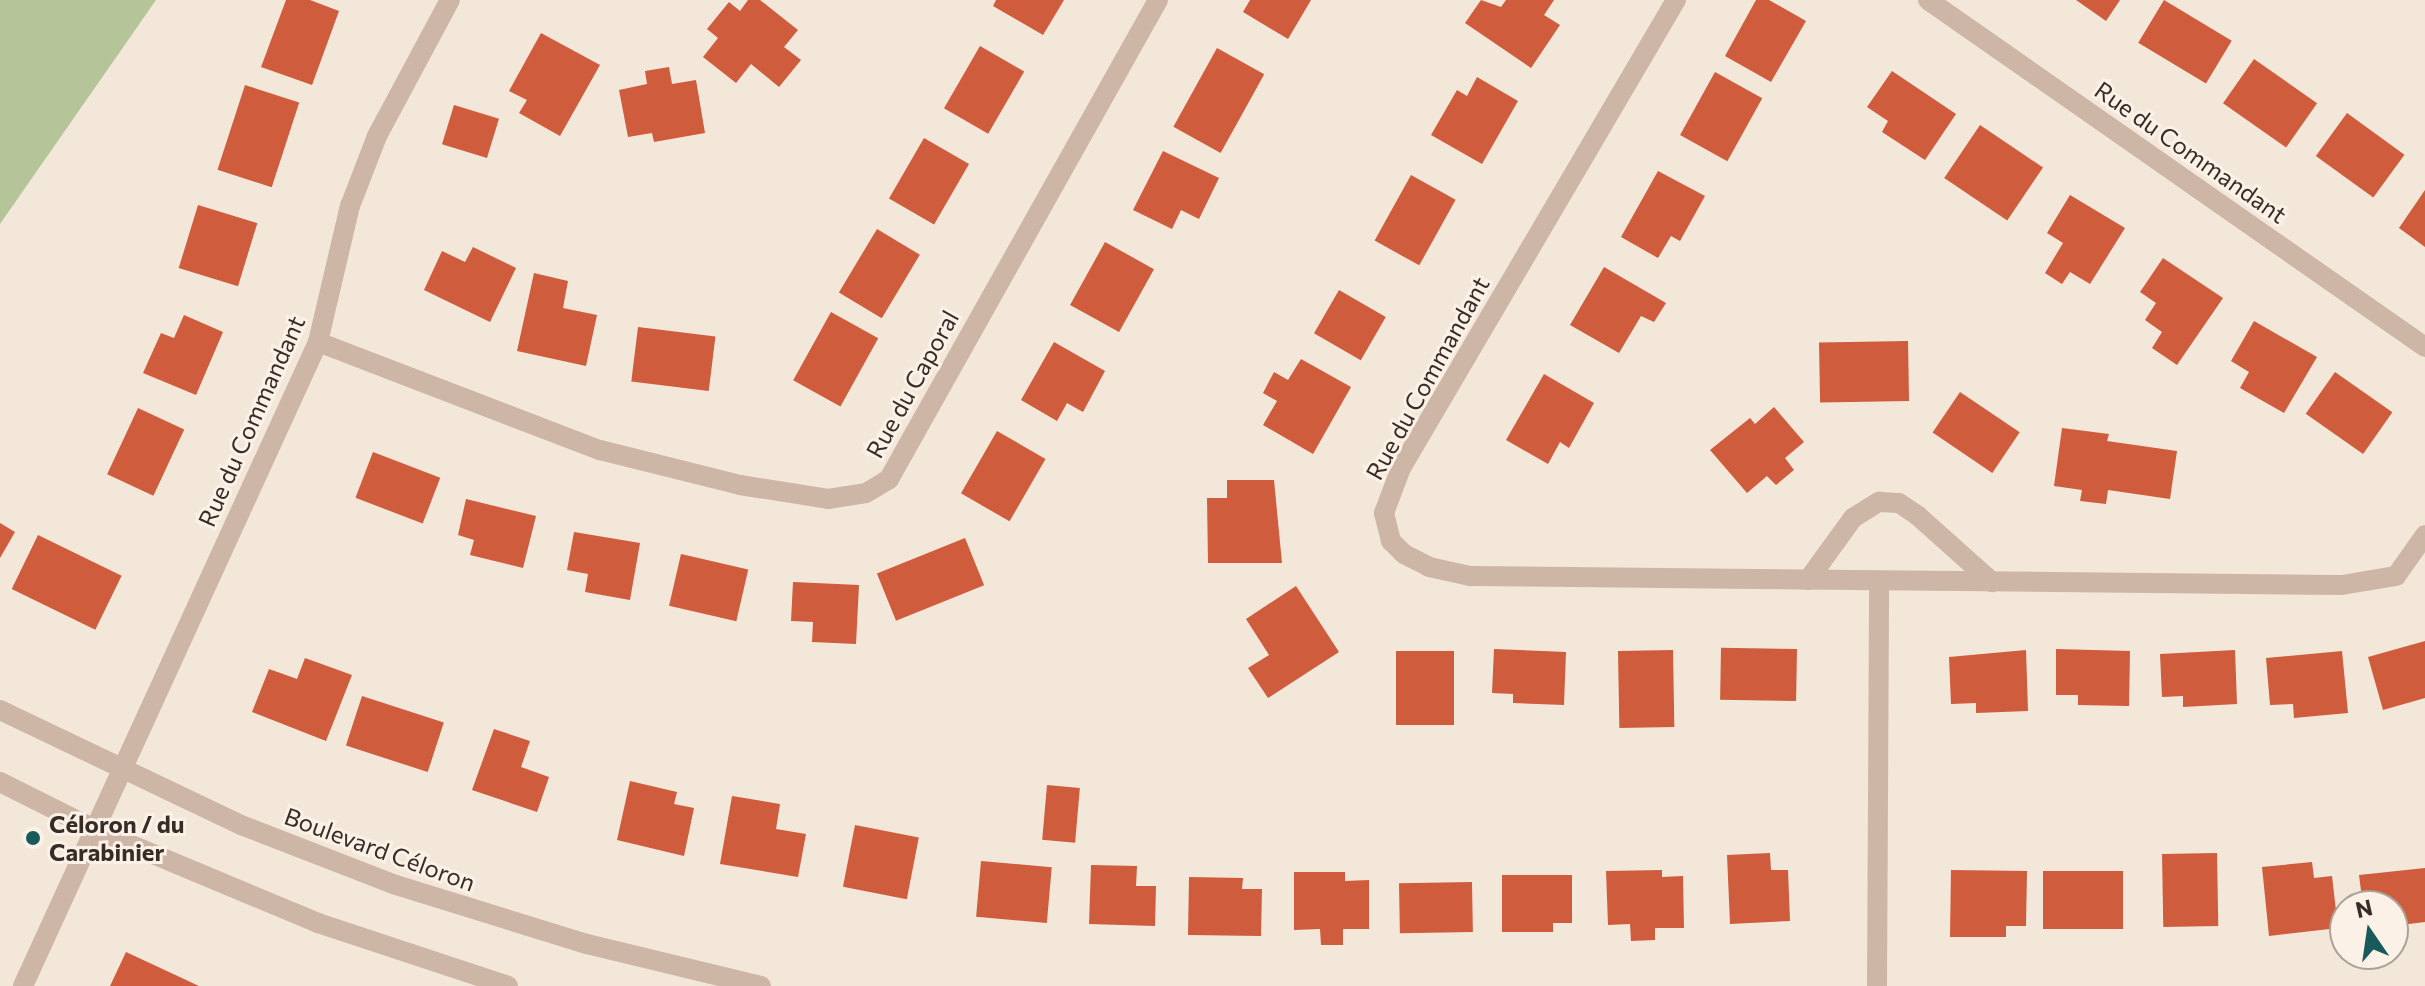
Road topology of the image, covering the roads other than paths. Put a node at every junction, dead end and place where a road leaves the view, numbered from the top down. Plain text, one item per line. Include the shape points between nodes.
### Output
1 (450, 0) edge
2 (1158, 0) edge
3 (1676, 0) edge
4 (1928, 0) edge
5 (318, 342) junction
6 (2425, 347) edge
7 (2425, 535) edge
8 (1808, 580) junction
9 (1879, 582) junction
10 (1992, 582) junction
11 (0, 710) edge
12 (125, 772) junction
13 (0, 782) edge
14 (98, 831) junction
15 (23, 986) edge
16 (508, 986) edge
17 (761, 986) edge
18 (1877, 986) edge

1 - 5 street, Rue du Commandant via 377,136 350,206
2 - 5 street, Rue du Caporal via 889,479 866,493 828,499 740,485 600,450
3 - 8 street, Rue du Commandant via 1401,468 1384,513 1391,541 1404,554 1429,567 1470,576
4 - 6 street, Rue du Commandant
5 - 12 street, Rue du Commandant
7 - 10 street, Rue du Commandant via 2396,576 2342,585
8 - 9 street, Rue du Commandant
8 - 10 street via 1853,518 1879,502 1899,503 1917,515
9 - 10 street, Rue du Commandant
9 - 18 street
11 - 12 street, Boulevard Céloron
12 - 14 street, Rue du Commandant
12 - 17 street, Boulevard Céloron via 241,825 396,885 573,940
13 - 14 street
14 - 15 street, Rue du Commandant
14 - 16 street via 331,928

